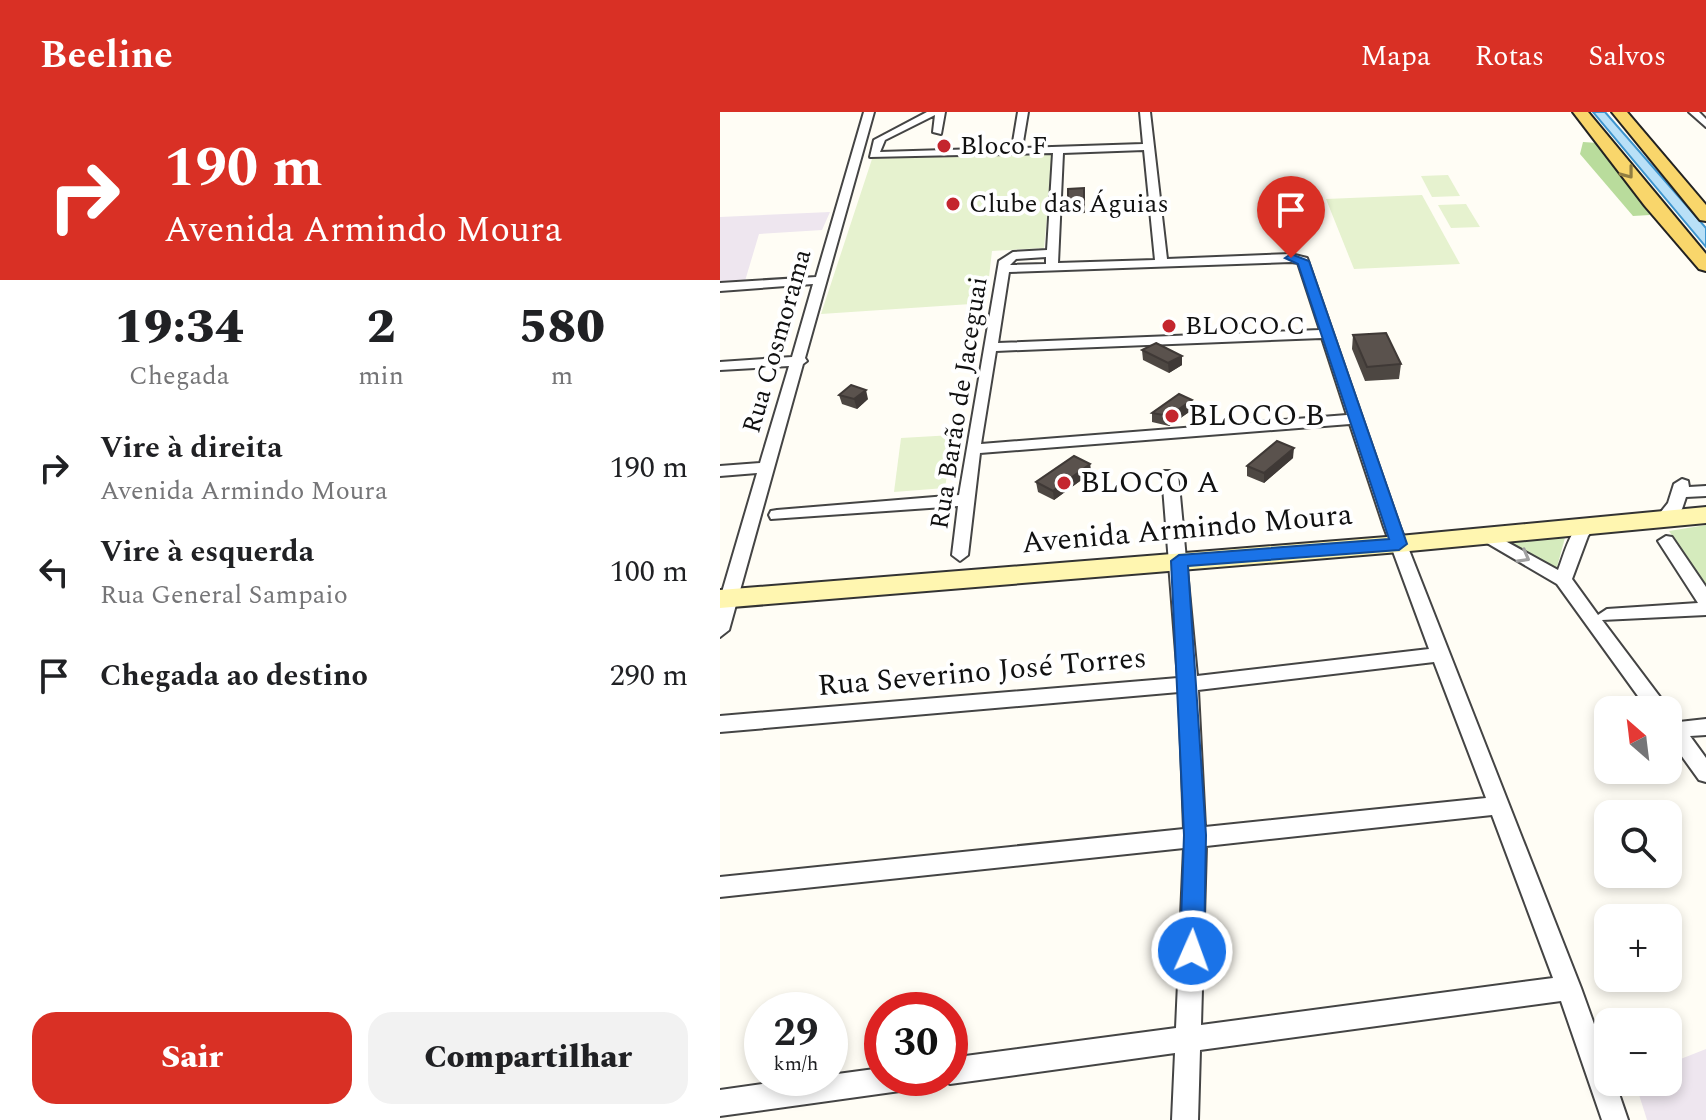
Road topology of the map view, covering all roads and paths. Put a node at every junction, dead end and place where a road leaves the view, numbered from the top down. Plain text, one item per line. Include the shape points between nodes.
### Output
1 (869, 112) edge
2 (921, 112) edge
3 (937, 112) edge
4 (1023, 112) edge
5 (1145, 112) edge
6 (1580, 112) edge
7 (1619, 112) edge
8 (1694, 112) edge
9 (1706, 124) edge
10 (938, 132) dead end
11 (862, 139) junction
12 (1150, 147) junction
13 (1058, 150) junction
14 (1017, 151) junction
15 (1706, 216) edge
16 (1053, 260) junction
17 (1161, 262) junction
18 (1706, 265) edge
19 (822, 280) junction
20 (720, 287) edge
21 (1328, 334) junction
22 (990, 347) junction
23 (800, 361) junction
24 (720, 366) edge
25 (1355, 419) junction
26 (973, 449) junction
27 (769, 467) junction
28 (720, 471) edge
29 (1170, 474) dead end
30 (1705, 486) edge
31 (966, 500) junction
32 (777, 515) dead end
33 (1706, 515) edge
34 (1588, 525) junction
35 (1665, 530) junction
36 (1483, 536) junction
37 (1399, 544) junction
38 (960, 555) dead end
39 (1179, 561) junction
40 (1563, 580) junction
41 (725, 599) edge
42 (1706, 601) edge
43 (1706, 609) edge
44 (1607, 615) dead end
45 (720, 630) edge
46 (1441, 654) junction
47 (1188, 684) junction
48 (1649, 696) edge
49 (720, 724) edge
50 (1682, 726) edge
51 (1706, 727) edge
52 (1682, 741) edge
53 (1706, 774) edge
54 (1497, 806) junction
55 (1195, 835) junction
56 (720, 887) edge
57 (1569, 988) junction
58 (1189, 1038) junction
59 (968, 1069) edge
60 (864, 1083) edge
61 (720, 1103) edge
62 (1185, 1120) edge
63 (1615, 1120) edge

1 - 11 street, Rua Cosmorama
2 - 11 street
3 - 10 street
3 - 14 street via 882,138 873,153
4 - 14 street
5 - 12 street
6 -> 18 main road
7 - 15 main road
8 - 9 street
11 - 19 street, Rua Cosmorama
12 - 13 street
12 - 17 street
13 - 14 street
13 - 16 street
16 - 17 street
16 - 22 street, Rua Barão de Jaceguai via 1006,259
17 - 21 street via 1300,259
19 - 20 street
19 - 23 street, Rua Cosmorama
21 - 22 street
21 - 25 street
22 - 26 street, Rua Barão de Jaceguai
23 - 24 street
23 - 27 street, Rua Cosmorama
25 - 26 street
25 - 37 street
26 - 31 street, Rua Barão de Jaceguai
27 - 28 street
27 - 41 street, Rua Cosmorama
29 - 39 street
30 - 35 street via 1682,488
31 - 32 street
31 - 38 street, Rua Barão de Jaceguai
33 - 35 main road, Avenida Armindo Moura
34 - 35 main road, Avenida Armindo Moura
34 - 36 main road, Avenida Armindo Moura
34 - 40 street
35 - 42 street
36 - 37 main road, Avenida Armindo Moura
36 -> 40 street
37 - 39 main road, Avenida Armindo Moura
37 - 46 street
39 - 41 main road, Avenida Armindo Moura
39 - 47 street
40 - 48 street
41 - 45 street, Rua Cosmorama
43 - 44 street
46 - 47 street, Rua Severino José Torres
46 - 54 street
47 - 49 street, Rua Severino José Torres
47 - 55 street
50 - 51 street
52 - 53 street
54 - 55 street
54 - 57 street
55 - 56 street
55 - 58 street
57 - 58 street
57 - 63 street
58 - 59 street
58 - 62 street
60 - 61 street

